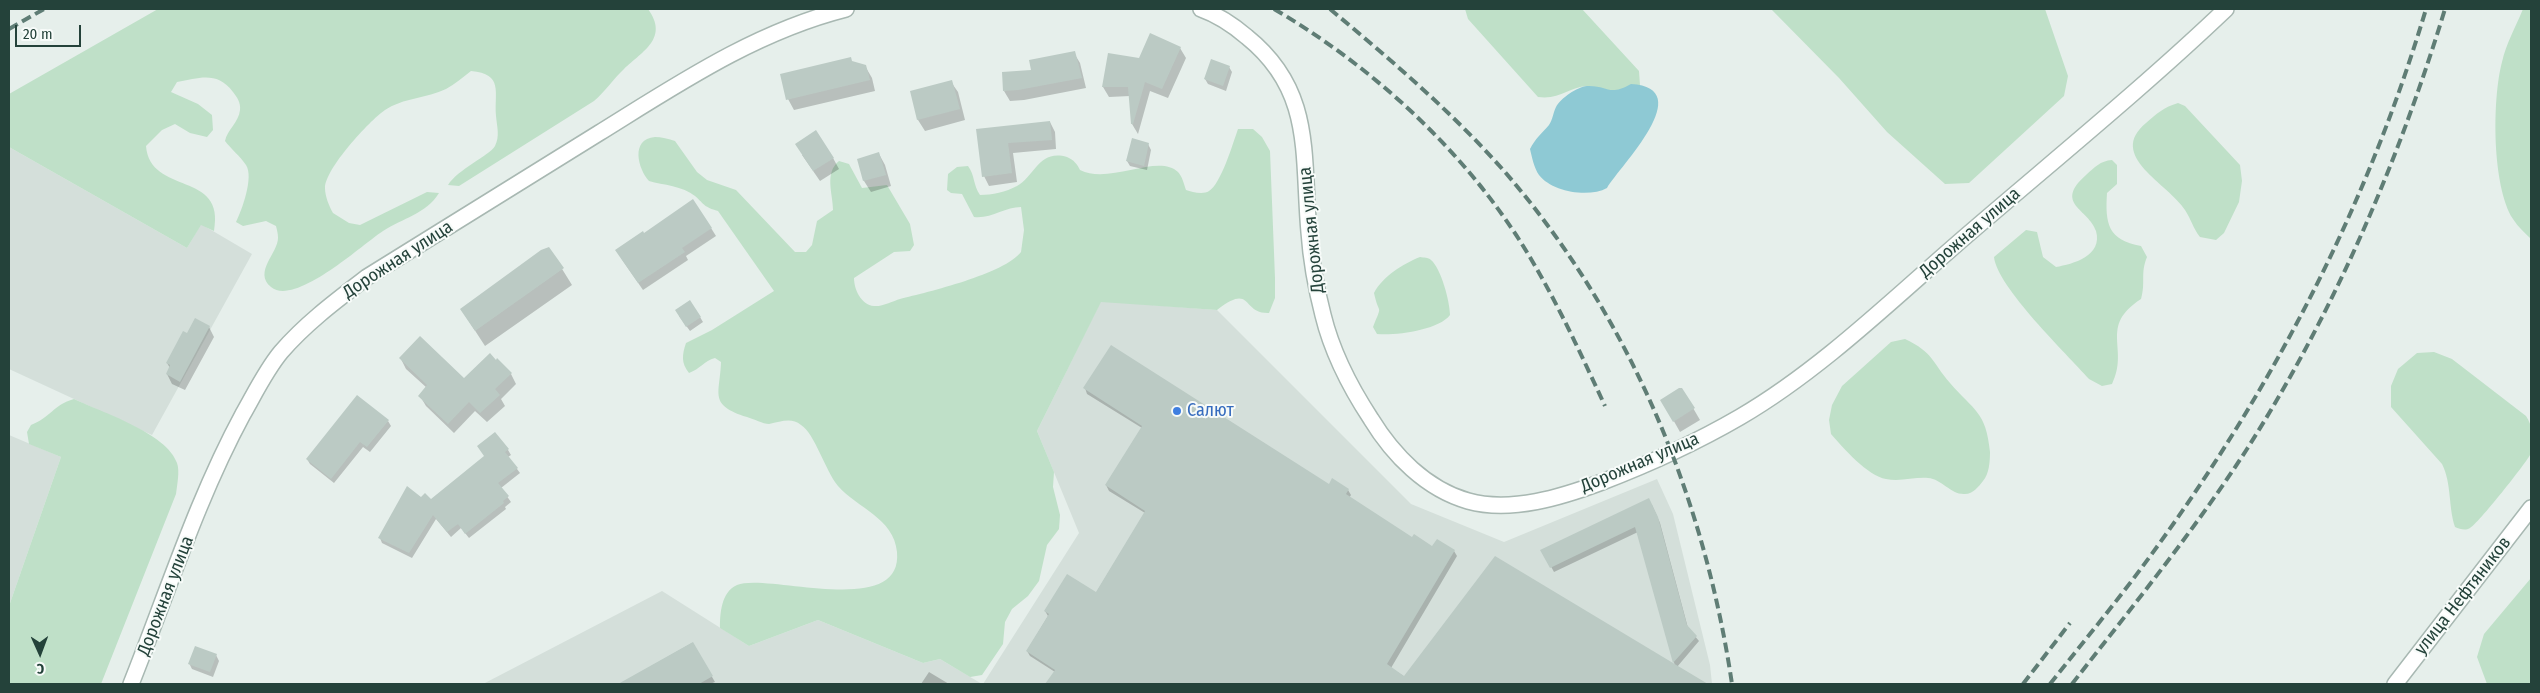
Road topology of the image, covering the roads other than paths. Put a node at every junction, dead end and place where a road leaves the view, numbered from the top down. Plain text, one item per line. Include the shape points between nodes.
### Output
1 (846, 9) edge
2 (1201, 9) edge
3 (2226, 9) edge
4 (2531, 508) edge
5 (132, 684) edge
6 (2395, 684) edge

1 - 5 street, Дорожная улица via 753,42 679,84 367,277 300,332 280,354 232,435 209,484
2 - 3 street, Дорожная улица via 1236,27 1275,63 1287,81 1300,124 1309,233 1319,299 1334,348 1362,406 1392,449 1427,480 1470,502 1505,504 1552,498 1628,472 1743,416 1774,395 1861,327
4 - 6 street, улица Нефтяников

